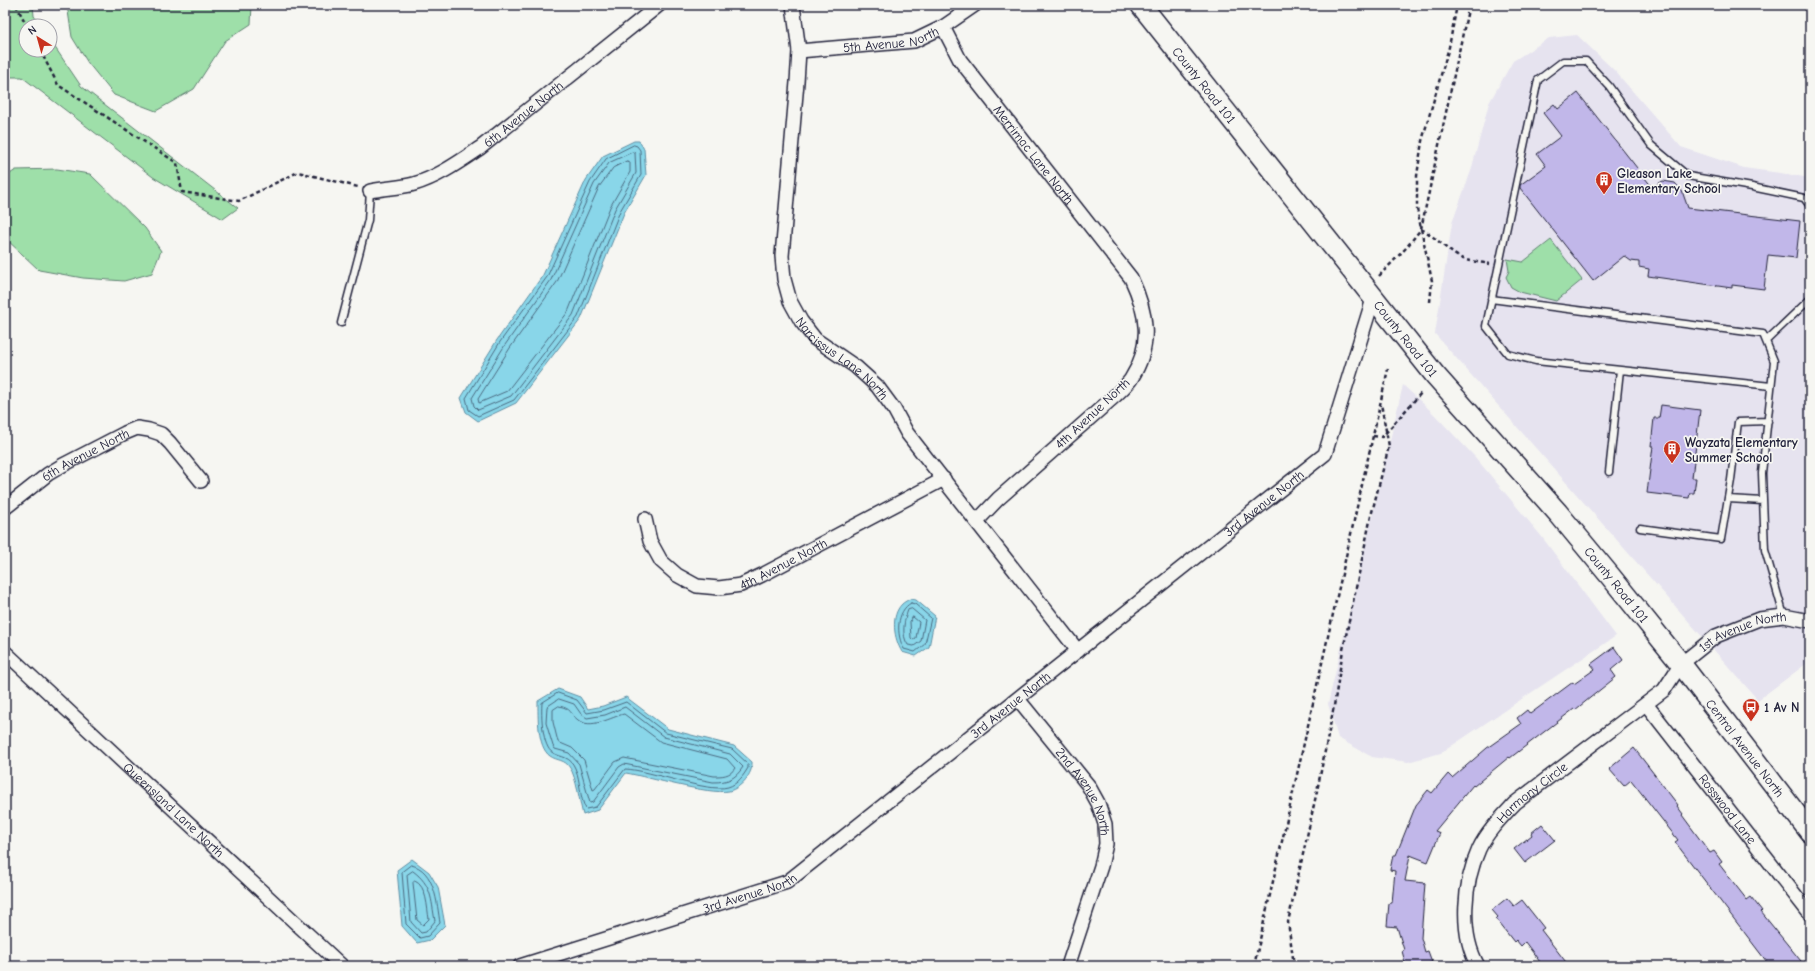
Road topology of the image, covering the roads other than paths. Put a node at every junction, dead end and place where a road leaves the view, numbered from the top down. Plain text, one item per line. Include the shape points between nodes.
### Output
1 (659, 5) edge
2 (793, 5) edge
3 (975, 5) edge
4 (1141, 5) edge
5 (943, 27) junction
6 (799, 51) junction
7 (370, 191) joint
8 (1810, 206) edge
9 (1131, 278) joint
10 (1373, 299) junction
11 (1491, 299) junction
12 (1810, 299) edge
13 (342, 323) dead end
14 (1766, 341) junction
15 (1620, 370) junction
16 (1771, 386) junction
17 (1768, 421) junction
18 (1608, 472) dead end
19 (944, 479) junction
20 (201, 481) dead end
21 (1728, 499) junction
22 (1763, 501) junction
23 (5, 508) edge
24 (645, 519) dead end
25 (977, 521) junction
26 (1640, 528) dead end
27 (1784, 616) junction
28 (1810, 621) edge
29 (1078, 651) junction
30 (5, 652) edge
31 (1681, 664) junction
32 (1018, 699) junction
33 (1646, 704) junction
34 (1810, 832) edge
35 (1810, 914) edge
36 (342, 966) edge
37 (520, 966) edge
38 (1068, 966) edge
39 (1478, 966) edge

1 - 7 street, 6th Avenue North via 459,162 437,175 413,184
2 - 6 street, Narcissus Lane North
3 - 5 street, 5th Avenue North
4 - 10 main road, County Road 101
5 - 6 street, 5th Avenue North via 914,40
5 - 9 street, Merrimac Lane North via 960,60
6 - 19 street, Narcissus Lane North via 782,256 784,279 790,301 815,339 856,367 877,386 907,433
7 - 13 lane via 368,220
8 - 11 lane via 1804,198 1688,176 1651,145 1609,86 1586,61 1564,61 1538,80
9 - 25 street, 4th Avenue North via 1146,317 1146,340 1141,360 1130,379 1116,395 998,499
10 - 29 street, 3rd Avenue North via 1325,454
10 - 31 main road, County Road 101 via 1435,375 1558,513
11 - 14 lane via 1763,334
11 - 15 lane via 1486,326 1508,354 1536,361
12 - 14 lane
14 - 16 lane via 1774,361
15 - 16 lane
15 - 18 lane
16 - 17 lane
17 - 21 lane via 1738,422
17 - 22 lane via 1762,473
19 - 24 street, 4th Avenue North via 762,575 741,585 719,588 697,586 677,575 661,561 650,541
19 - 25 street, Narcissus Lane North
20 - 23 street, 6th Avenue North via 161,434 137,428 48,474
21 - 22 lane
21 - 26 lane via 1721,539
22 - 27 lane via 1765,550
25 - 29 street, Narcissus Lane North
27 - 28 street, 1st Avenue North
27 - 31 street, 1st Avenue North via 1759,619 1716,636
29 - 32 street, 3rd Avenue North
30 - 36 street, Queensland Lane North
31 - 33 street, Harmony Circle via 1667,687
31 - 34 main road, Central Avenue North
32 - 37 street, 3rd Avenue North via 787,882
32 - 38 street, 2nd Avenue North via 1088,785 1105,824 1106,844 1101,866
33 - 35 street, Rosswood Lane
33 - 39 street, Harmony Circle via 1515,803 1492,830 1480,849 1470,876 1465,905 1468,934

